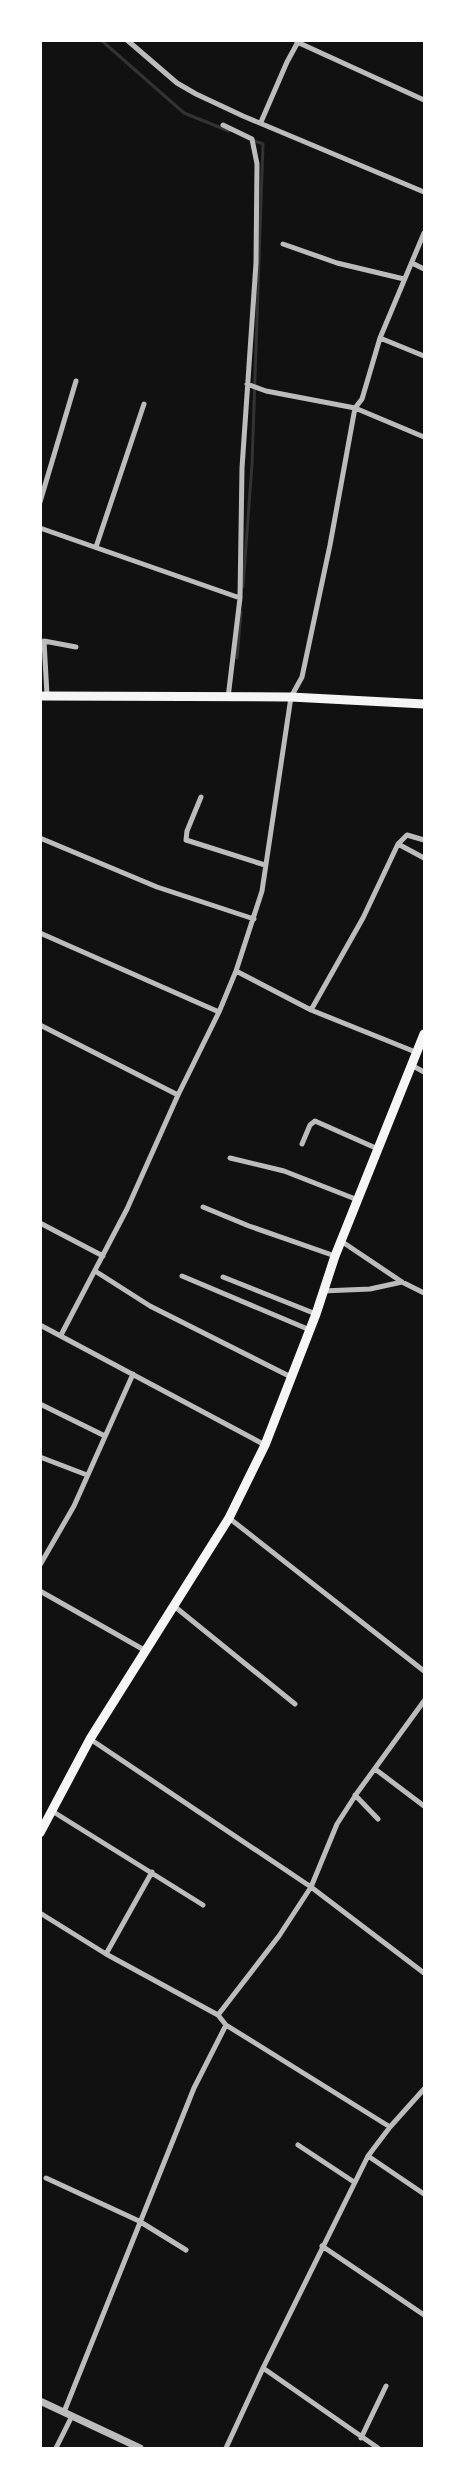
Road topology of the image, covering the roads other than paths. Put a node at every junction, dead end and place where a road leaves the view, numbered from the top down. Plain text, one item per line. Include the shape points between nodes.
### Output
1 (127, 40) edge
2 (298, 41) edge
3 (424, 100) edge
4 (261, 122) junction
5 (223, 125) dead end
6 (424, 192) edge
7 (424, 233) edge
8 (283, 244) dead end
9 (412, 263) junction
10 (424, 269) edge
11 (404, 279) junction
12 (380, 338) junction
13 (424, 356) edge
14 (76, 381) dead end
15 (247, 384) junction
16 (144, 404) dead end
17 (355, 408) junction
18 (424, 437) edge
19 (40, 502) edge
20 (40, 528) edge
21 (96, 547) junction
22 (240, 598) junction
23 (42, 641) edge
24 (76, 647) dead end
25 (44, 696) edge
26 (291, 697) junction
27 (228, 698) junction
28 (424, 704) edge
29 (201, 797) dead end
30 (40, 838) edge
31 (424, 840) edge
32 (398, 844) junction
33 (424, 858) edge
34 (265, 865) junction
35 (254, 919) junction
36 (40, 933) edge
37 (236, 972) junction
38 (311, 1010) junction
39 (219, 1012) junction
40 (40, 1025) edge
41 (424, 1034) edge
42 (418, 1053) junction
43 (413, 1066) junction
44 (424, 1072) edge
45 (177, 1095) junction
46 (302, 1144) dead end
47 (378, 1149) junction
48 (230, 1158) dead end
49 (358, 1200) junction
50 (203, 1207) dead end
51 (40, 1223) edge
52 (341, 1241) junction
53 (103, 1256) junction
54 (335, 1256) junction
55 (95, 1271) junction
56 (182, 1276) dead end
57 (223, 1277) dead end
58 (402, 1282) junction
59 (323, 1292) junction
60 (424, 1293) edge
61 (316, 1314) junction
62 (40, 1325) edge
63 (310, 1330) junction
64 (61, 1335) junction
65 (133, 1374) junction
66 (291, 1377) junction
67 (40, 1404) edge
68 (105, 1436) junction
69 (265, 1446) junction
70 (40, 1456) edge
71 (87, 1475) junction
72 (229, 1518) junction
73 (40, 1565) edge
74 (40, 1592) edge
75 (174, 1606) junction
76 (147, 1652) junction
77 (424, 1671) edge
78 (424, 1701) edge
79 (295, 1704) dead end
80 (90, 1739) junction
81 (375, 1769) junction
82 (355, 1795) junction
83 (424, 1806) edge
84 (52, 1811) junction
85 (378, 1819) dead end
86 (42, 1829) edge
87 (152, 1872) junction
88 (310, 1887) junction
89 (203, 1905) dead end
90 (40, 1913) edge
91 (106, 1954) junction
92 (424, 1973) edge
93 (218, 2015) junction
94 (226, 2025) junction
95 (424, 2089) edge
96 (390, 2127) junction
97 (298, 2145) dead end
98 (368, 2156) junction
99 (46, 2178) dead end
100 (354, 2182) junction
101 (424, 2194) edge
102 (139, 2222) junction
103 (322, 2246) junction
104 (186, 2250) dead end
105 (424, 2315) edge
106 (263, 2368) junction
107 (386, 2386) dead end
108 (40, 2401) edge
109 (64, 2412) junction
110 (72, 2416) junction
111 (361, 2438) junction
112 (56, 2448) edge
113 (140, 2448) edge
114 (226, 2448) edge
115 (378, 2448) edge

1 - 4 street via 177,83
2 - 3 street
2 - 4 street
4 - 6 street
5 - 15 street via 252,138 257,164 256,263
7 - 9 street
8 - 11 street via 337,263
9 - 10 street
9 - 11 street
11 - 12 street
12 - 13 street
12 - 17 street via 362,399
14 - 19 street
15 - 17 street
15 - 22 street
16 - 21 street
17 - 18 street
17 - 26 street via 302,677
20 - 21 street
21 - 22 street
22 - 27 street
23 - 24 street
23 - 25 street
25 - 27 main road
26 - 27 main road
26 - 28 main road
26 - 34 street
29 - 34 street via 186,840
30 - 35 street via 157,887
31 - 32 street via 407,835
32 - 33 street
32 - 38 street via 363,918
34 - 35 street
35 - 37 street
36 - 39 street
37 - 38 street
37 - 39 street
38 - 42 street
39 - 45 street
40 - 45 street
41 - 42 main road
42 - 43 main road
43 - 44 street
43 - 47 main road
45 - 53 street
46 - 47 street via 315,1121
47 - 49 main road
48 - 49 street via 284,1172
49 - 52 main road
50 - 54 street
51 - 53 street
52 - 54 main road
52 - 58 street
53 - 55 street
54 - 59 main road
55 - 64 street
55 - 66 street via 150,1306
56 - 63 street
57 - 61 street
58 - 59 street
58 - 60 street
59 - 61 main road
61 - 63 main road
62 - 64 street
63 - 66 main road
64 - 65 street
65 - 68 street
65 - 69 street
66 - 69 main road
67 - 68 street
68 - 71 street
69 - 72 main road
70 - 71 street
71 - 73 street
72 - 75 main road
72 - 77 street
74 - 76 street
75 - 76 main road
75 - 79 street
76 - 80 main road
78 - 81 street
80 - 84 main road
80 - 88 street
81 - 82 street
81 - 83 street
82 - 85 street
82 - 88 street via 337,1824
84 - 86 main road
84 - 87 street
87 - 89 street
87 - 91 street
88 - 92 street
88 - 93 street via 279,1936
90 - 91 street
91 - 93 street
93 - 94 street
94 - 96 street
94 - 102 street via 194,2088
95 - 96 street
96 - 98 street
97 - 100 street
98 - 100 street
98 - 101 street
99 - 102 street
100 - 103 street
102 - 104 street
102 - 109 street
103 - 105 street
103 - 106 street
106 - 111 street
106 - 114 street
107 - 111 street
108 - 109 street
109 - 110 street
110 - 112 street
110 - 113 street
111 - 115 street

